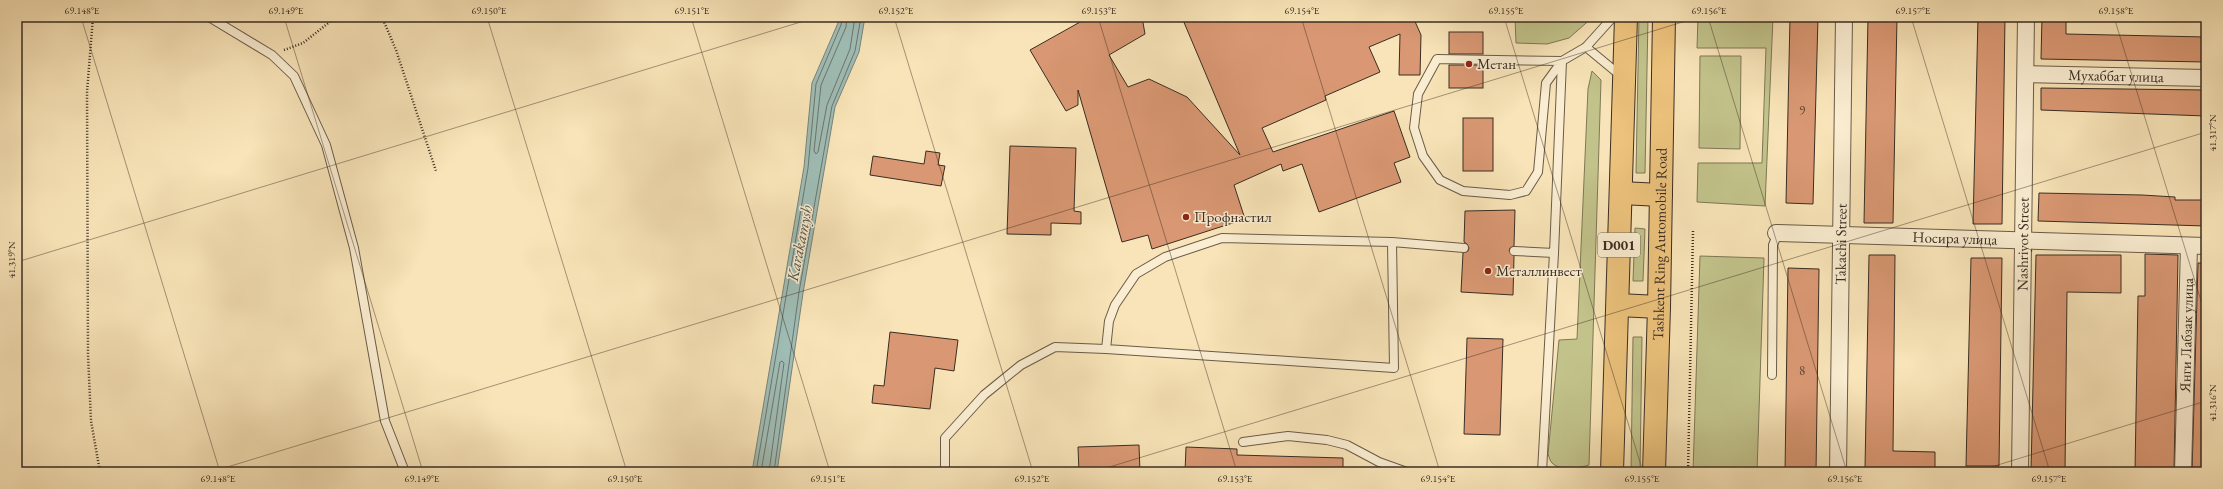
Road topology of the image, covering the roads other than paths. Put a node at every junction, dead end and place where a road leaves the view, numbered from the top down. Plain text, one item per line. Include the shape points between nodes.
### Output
1 (209, 17) edge
2 (1613, 17) edge
3 (1626, 17) edge
4 (1664, 17) edge
5 (1844, 17) edge
6 (2026, 17) edge
7 (1586, 47) junction
8 (1562, 61) junction
9 (2026, 74) junction
10 (2206, 78) edge
11 (1625, 79) junction
12 (1621, 193) junction
13 (1661, 195) junction
14 (1777, 233) joint
15 (1840, 235) junction
16 (2024, 241) junction
17 (1392, 242) junction
18 (2189, 246) junction
19 (2206, 246) edge
20 (1464, 248) dead end
21 (1514, 251) dead end
22 (1554, 253) junction
23 (1618, 305) junction
24 (1659, 307) junction
25 (1106, 349) junction
26 (1772, 375) dead end
27 (1243, 442) dead end
28 (405, 472) edge
29 (945, 472) edge
30 (1406, 472) edge
31 (1542, 472) edge
32 (1612, 472) edge
33 (1654, 472) edge
34 (1838, 472) edge
35 (2020, 472) edge
36 (2183, 472) edge

1 - 28 lane via 272,55 294,76 326,145 354,248 385,420
2 - 7 lane
3 - 11 highway, D001
4 - 13 highway, Tashkent Ring Automobile Road / D001
5 - 15 street, Takachi Street
6 - 9 street, Nashriyot Street
7 - 8 lane
7 - 11 lane
8 - 8 lane via 1546,83 1538,172 1526,191 1510,196 1463,191 1440,180 1423,156 1414,128 1418,94 1437,58
8 - 22 lane
9 - 10 street, Мухаббат улица
9 - 16 street, Nashriyot Street
11 - 12 highway, D001
12 - 13 highway
12 - 23 highway, D001
13 - 24 highway, Tashkent Ring Automobile Road / D001
14 - 15 street, Носира улица
14 - 26 lane via 1773,245
15 - 16 street, Носира улица
15 - 34 street, Takachi Street
16 - 18 street, Носира улица
16 - 35 street, Nashriyot Street
17 - 20 lane
17 - 25 lane via 1222,238 1165,257 1136,274 1115,305 1109,321
17 - 25 lane via 1394,368
18 - 19 street, Носира улица
18 - 36 street, Янги Лабзак улица
21 - 22 lane
22 - 31 lane
23 - 24 highway
23 - 32 highway, D001
24 - 33 highway, Tashkent Ring Automobile Road / D001
25 - 29 lane via 1055,347 1021,365 984,395 945,438
27 - 30 lane via 1288,436 1327,440 1347,445 1379,462

